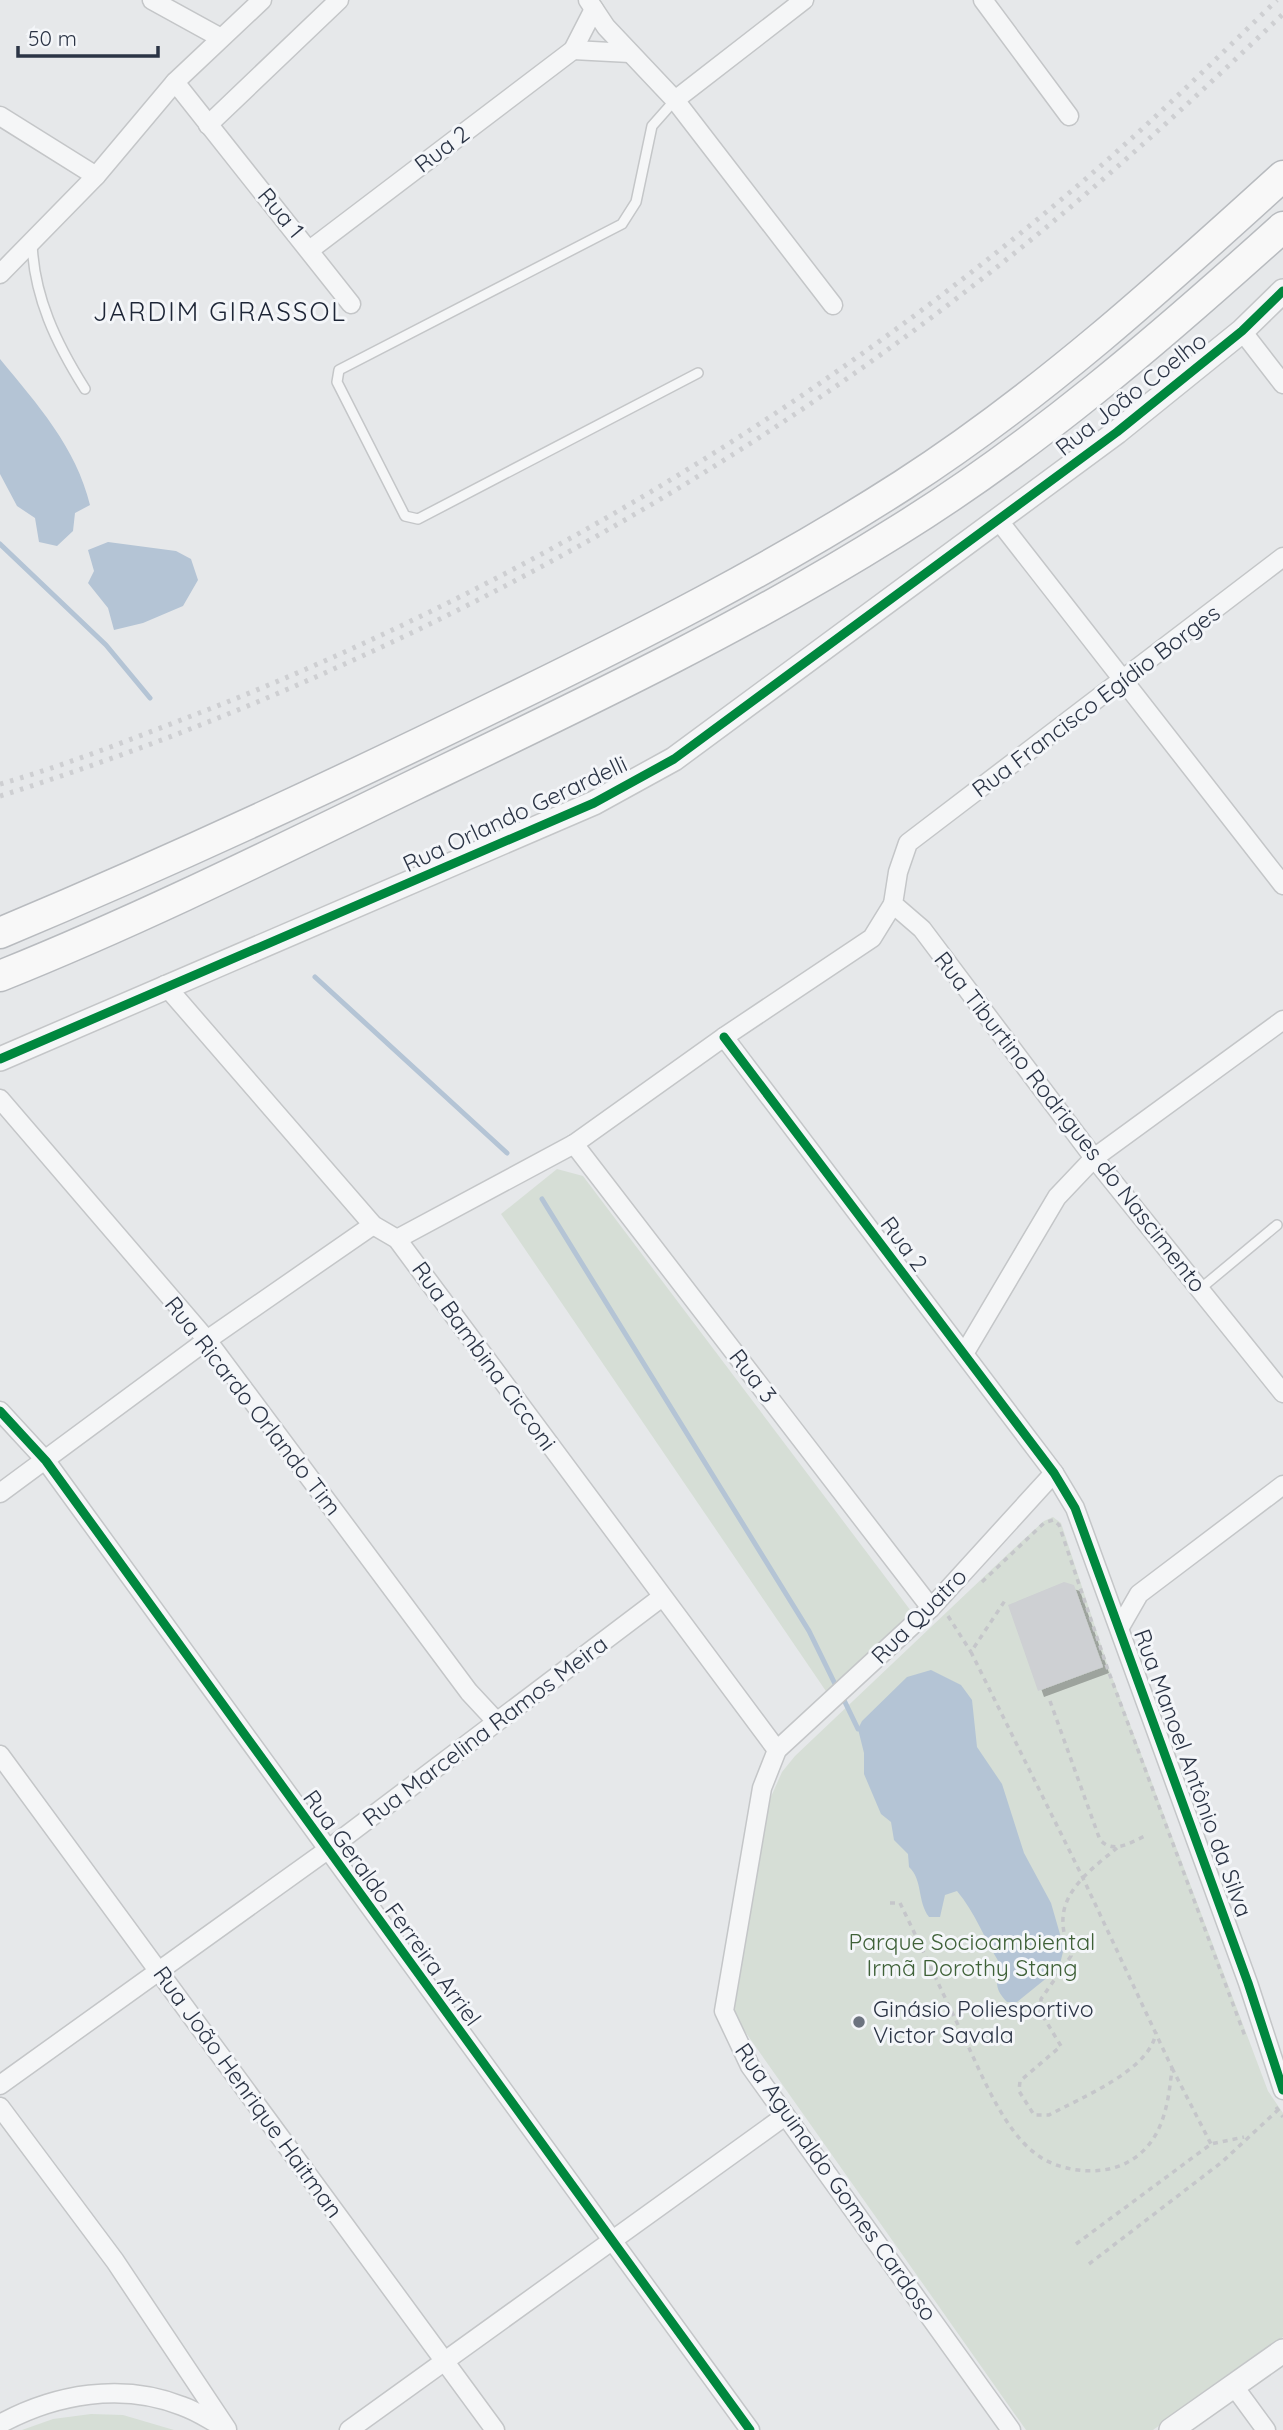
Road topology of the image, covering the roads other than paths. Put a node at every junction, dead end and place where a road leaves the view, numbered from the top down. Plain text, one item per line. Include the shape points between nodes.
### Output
1 (152, 0) edge
2 (262, 0) edge
3 (339, 0) edge
4 (804, 0) edge
5 (984, 0) edge
6 (591, 4) edge
7 (221, 38) junction
8 (573, 50) junction
9 (630, 53) junction
10 (175, 82) junction
11 (675, 100) junction
12 (0, 116) edge
13 (1069, 116) dead end
14 (208, 125) junction
15 (96, 176) junction
16 (1283, 176) edge
17 (1283, 227) edge
18 (32, 241) junction
19 (311, 249) junction
20 (0, 274) edge
21 (1283, 291) edge
22 (351, 304) dead end
23 (833, 305) dead end
24 (1242, 331) junction
25 (698, 373) dead end
26 (1283, 384) edge
27 (85, 389) dead end
28 (999, 521) junction
29 (1283, 557) edge
30 (1124, 681) junction
31 (1283, 886) edge
32 (893, 904) junction
33 (0, 933) edge
34 (0, 976) edge
35 (165, 985) junction
36 (1283, 1020) edge
37 (724, 1037) junction
38 (0, 1059) edge
39 (0, 1099) edge
40 (574, 1144) junction
41 (1094, 1158) junction
42 (373, 1225) junction
43 (1277, 1225) dead end
44 (397, 1239) junction
45 (1199, 1289) junction
46 (207, 1340) junction
47 (964, 1354) junction
48 (1283, 1393) edge
49 (0, 1410) edge
50 (46, 1461) junction
51 (1054, 1474) junction
52 (1283, 1485) edge
53 (0, 1493) edge
54 (662, 1597) junction
55 (931, 1608) junction
56 (1120, 1627) junction
57 (496, 1721) junction
58 (777, 1750) junction
59 (0, 1755) edge
60 (326, 1851) junction
61 (159, 1971) junction
62 (0, 2085) edge
63 (1280, 2094) edge
64 (0, 2107) edge
65 (785, 2116) junction
66 (612, 2243) junction
67 (1283, 2351) edge
68 (444, 2359) junction
69 (1233, 2385) junction
70 (0, 2424) edge
71 (228, 2430) edge
72 (349, 2430) edge
73 (495, 2430) edge
74 (750, 2430) edge
75 (1010, 2430) edge
76 (1171, 2430) edge
77 (1266, 2430) edge

1 - 7 street
2 - 7 street
3 - 14 street
4 - 11 street
5 - 13 street
6 - 8 street, Rua 2
6 - 9 street
7 - 10 street
8 - 9 street
8 - 19 street, Rua 2
9 - 11 street
10 - 14 street, Rua 1
10 - 15 street
11 - 23 street
11 - 25 lane via 652,126 636,202 622,224 339,370 337,383 405,516 418,519
12 - 15 street
14 - 19 street, Rua 1
15 - 18 street
16 - 33 highway via 1158,289 1033,392 904,484 737,584 352,777
17 - 34 highway via 1179,321 1040,434 860,554 679,657 198,890
18 - 20 street
18 - 27 lane via 33,274 57,344
19 - 22 street, Rua 1
21 - 24 street, Rua João Coelho
24 - 26 street
24 - 28 street, Rua João Coelho
28 - 30 street
28 - 35 street, Rua Orlando Gerardelli via 674,759 594,803
29 - 30 street, Rua Francisco Egídio Borges
30 - 31 street
30 - 32 street, Rua Francisco Egídio Borges via 908,844
32 - 37 street via 872,938
32 - 41 street, Rua Tiburtino Rodrigues do Nascimento via 922,929
35 - 38 street, Rua Orlando Gerardelli
35 - 42 street, Rua Bambina Cicconi
36 - 41 street
37 - 40 street
37 - 47 street, Rua 2
39 - 46 street, Rua Ricardo Orlando Tim
40 - 44 street
40 - 55 street, Rua 3
41 - 45 street, Rua Tiburtino Rodrigues do Nascimento
41 - 47 street via 1056,1197
42 - 44 street, Rua Bambina Cicconi
42 - 46 street
43 - 45 lane
44 - 54 street, Rua Bambina Cicconi
45 - 48 street, Rua Tiburtino Rodrigues do Nascimento
46 - 50 street
46 - 57 street, Rua Ricardo Orlando Tim via 469,1692
47 - 51 street, Rua 2
49 - 50 street, Rua Geraldo Ferreira Arriel
50 - 53 street
50 - 60 street, Rua Geraldo Ferreira Arriel
51 - 55 street, Rua Quatro
51 - 56 street, Rua Manoel Antônio da Silva via 1089,1540
52 - 56 street via 1139,1594
54 - 57 street, Rua Marcelina Ramos Meira
54 - 58 street, Rua Bambina Cicconi
55 - 58 street, Rua Quatro
56 - 63 street, Rua Manoel Antônio da Silva via 1248,1983
57 - 60 street, Rua Marcelina Ramos Meira
58 - 65 street, Rua Aguinaldo Gomes Cardoso via 762,1788 724,2011 750,2066
59 - 61 street, Rua João Henrique Haitman
60 - 61 street, Rua Marcelina Ramos Meira
60 - 66 street, Rua Geraldo Ferreira Arriel
61 - 62 street, Rua Marcelina Ramos Meira
61 - 68 street, Rua João Henrique Haitman
64 - 71 street via 115,2260
65 - 66 street
65 - 75 street, Rua Aguinaldo Gomes Cardoso
66 - 68 street
66 - 74 street, Rua Geraldo Ferreira Arriel
67 - 69 street
68 - 72 street
68 - 73 street, Rua João Henrique Haitman
69 - 76 street
69 - 77 street
70 - 71 street via 29,2408 79,2395 131,2394 181,2405

